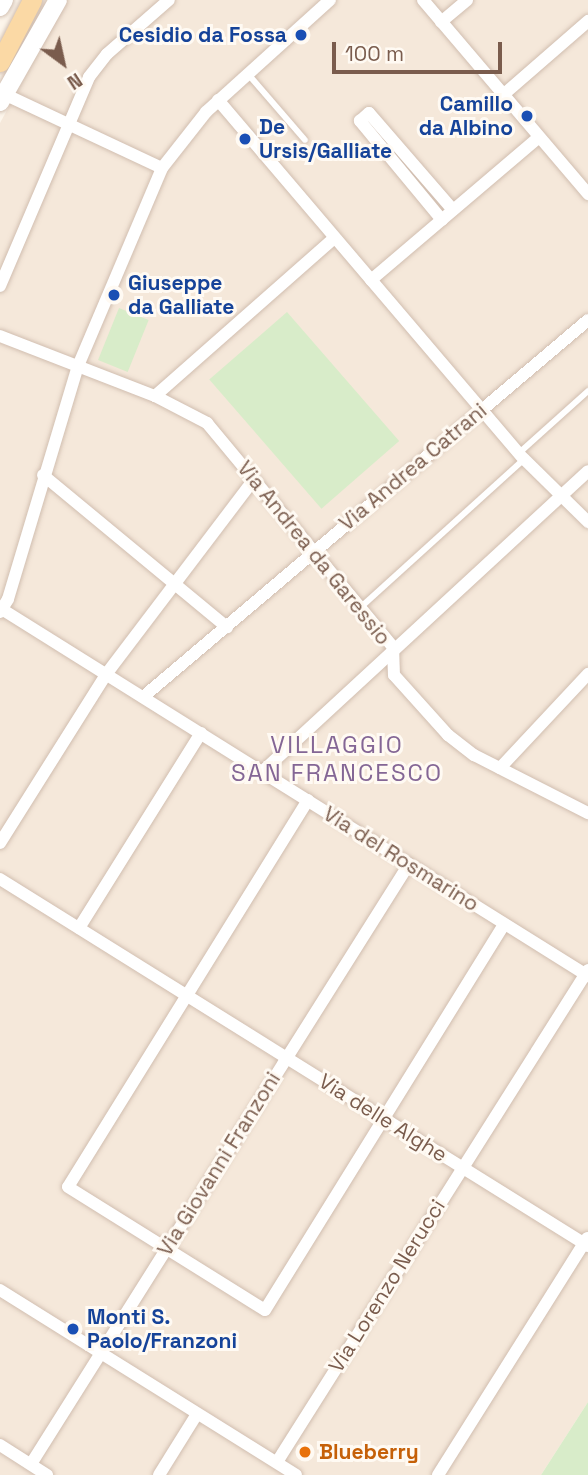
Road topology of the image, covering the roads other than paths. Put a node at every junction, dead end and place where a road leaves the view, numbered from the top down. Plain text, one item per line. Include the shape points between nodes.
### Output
1 (4, 0) edge
2 (30, 0) edge
3 (58, 0) edge
4 (169, 0) edge
5 (330, 0) edge
6 (422, 0) edge
7 (467, 0) edge
8 (0, 7) edge
9 (588, 21) edge
10 (441, 22) junction
11 (0, 44) edge
12 (0, 62) edge
13 (248, 74) junction
14 (503, 95) junction
15 (2, 98) edge
16 (218, 100) junction
17 (68, 122) junction
18 (538, 138) junction
19 (305, 140) dead end
20 (162, 168) junction
21 (588, 194) edge
22 (453, 210) junction
23 (442, 220) junction
24 (334, 239) junction
25 (372, 280) junction
26 (0, 286) edge
27 (588, 320) edge
28 (0, 337) edge
29 (78, 366) junction
30 (588, 391) edge
31 (155, 396) junction
32 (481, 409) junction
33 (521, 456) junction
34 (588, 471) edge
35 (43, 475) junction
36 (254, 479) junction
37 (560, 499) junction
38 (588, 522) edge
39 (315, 551) junction
40 (175, 584) junction
41 (361, 607) junction
42 (0, 610) edge
43 (227, 627) junction
44 (393, 647) junction
45 (107, 673) junction
46 (588, 674) edge
47 (143, 697) junction
48 (201, 733) junction
49 (500, 768) junction
50 (263, 771) junction
51 (308, 800) junction
52 (588, 813) edge
53 (0, 843) edge
54 (409, 864) junction
55 (0, 879) edge
56 (504, 925) junction
57 (79, 928) junction
58 (587, 973) edge
59 (185, 995) junction
60 (285, 1057) junction
61 (383, 1118) junction
62 (461, 1167) junction
63 (587, 1242) edge
64 (167, 1249) junction
65 (0, 1290) edge
66 (102, 1352) junction
67 (197, 1414) junction
68 (0, 1445) edge
69 (277, 1462) junction
70 (30, 1464) junction
71 (47, 1475) edge
72 (159, 1475) edge
73 (296, 1475) edge
74 (438, 1475) edge

1 - 8 main road
2 - 11 main road
2 - 12 main road
3 - 15 main road
4 - 17 street via 103,59
5 - 13 street
6 - 10 street
7 - 10 street
9 - 14 street
10 - 14 street
13 - 16 street
13 - 19 lane
14 - 18 street
15 - 17 street
16 - 20 street
16 - 24 street
17 - 20 street
17 - 26 street
18 - 21 street
18 - 22 street
20 - 29 street
22 - 23 street
22 - 23 street via 369,113 359,121
23 - 25 street
24 - 25 street
24 - 31 street
25 - 32 street
27 - 32 street, Via Andrea Catrani
28 - 29 street, Via Andrea da Garessio
29 - 31 street, Via Andrea da Garessio
29 - 35 street
30 - 33 lane
31 - 36 street, Via Andrea da Garessio via 207,423
32 - 33 street
32 - 39 street, Via Andrea Catrani
33 - 37 street
33 - 41 lane
34 - 37 street
35 - 40 street
35 - 42 street
36 - 39 street, Via Andrea da Garessio
36 - 40 street
37 - 38 street
37 - 44 street
39 - 41 street, Via Andrea da Garessio
39 - 43 street, Via Andrea Catrani
40 - 43 street
40 - 45 street
41 - 44 street, Via Andrea da Garessio
42 - 45 street, Via del Rosmarino
43 - 47 street, Via Andrea Catrani
44 - 49 street, Via Andrea da Garessio via 394,675 460,746
44 - 50 street
45 - 47 street, Via del Rosmarino
45 - 53 street
46 - 49 street
47 - 48 street, Via del Rosmarino
48 - 50 street, Via del Rosmarino
48 - 57 street
49 - 52 street, Via Andrea da Garessio
50 - 51 street, Via del Rosmarino
51 - 54 street, Via del Rosmarino
51 - 59 street
54 - 56 street, Via del Rosmarino
54 - 60 street, Via Giovanni Franzoni
55 - 57 street, Via delle Alghe
56 - 58 street, Via del Rosmarino
56 - 61 street
57 - 59 street, Via delle Alghe
58 - 62 street, Via Lorenzo Nerucci
59 - 60 street, Via delle Alghe
59 - 64 street via 68,1187
60 - 61 street, Via delle Alghe
60 - 64 street, Via Giovanni Franzoni
61 - 62 street, Via delle Alghe
61 - 64 street via 265,1310
62 - 63 street, Via delle Alghe
62 - 69 street, Via Lorenzo Nerucci
63 - 74 street
64 - 66 street, Via Giovanni Franzoni
65 - 66 street
66 - 67 street
66 - 70 street, Via Giovanni Franzoni
67 - 69 street
67 - 72 street
68 - 70 street
69 - 73 street
70 - 71 street

